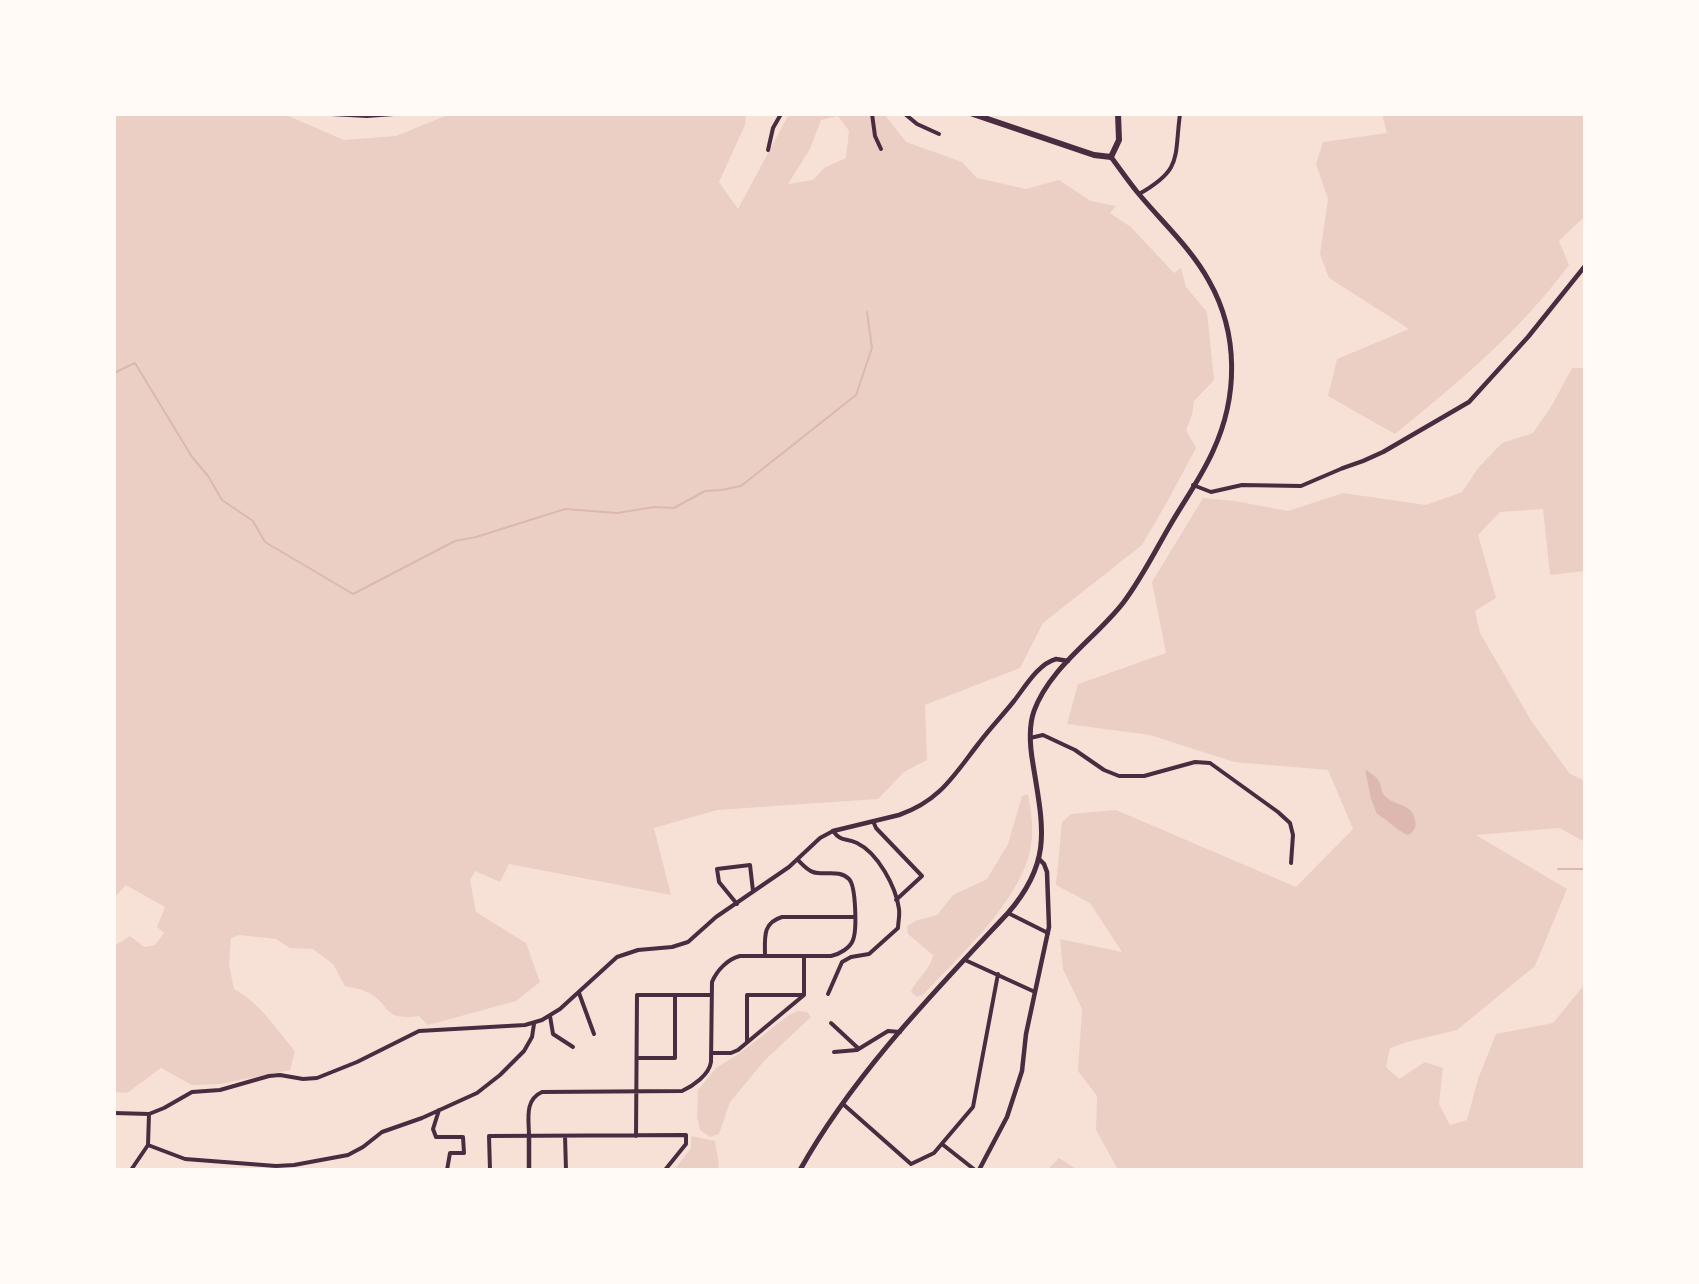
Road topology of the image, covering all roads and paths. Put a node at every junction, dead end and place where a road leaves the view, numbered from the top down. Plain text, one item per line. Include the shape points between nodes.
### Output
1 (331, 114) edge
2 (394, 114) edge
3 (781, 114) edge
4 (872, 114) edge
5 (905, 114) edge
6 (973, 114) edge
7 (1118, 114) edge
8 (1180, 114) edge
9 (939, 134) dead end
10 (881, 149) dead end
11 (768, 150) dead end
12 (1111, 157) junction
13 (1139, 194) junction
14 (1585, 266) edge
15 (1342, 468) joint
16 (1193, 485) junction
17 (1068, 662) junction
18 (1030, 738) junction
19 (873, 822) junction
20 (833, 831) junction
21 (1039, 859) junction
22 (798, 860) junction
23 (1291, 863) dead end
24 (753, 892) junction
25 (896, 900) junction
26 (737, 904) junction
27 (1008, 913) junction
28 (854, 917) junction
29 (1048, 933) junction
30 (765, 956) junction
31 (804, 956) junction
32 (965, 960) junction
33 (998, 975) junction
34 (1036, 992) junction
35 (579, 993) junction
36 (828, 994) dead end
37 (675, 995) junction
38 (711, 995) junction
39 (804, 995) junction
40 (550, 1016) junction
41 (831, 1023) dead end
42 (534, 1024) junction
43 (901, 1032) junction
44 (594, 1034) dead end
45 (747, 1042) junction
46 (573, 1047) dead end
47 (859, 1049) junction
48 (834, 1052) dead end
49 (711, 1053) junction
50 (637, 1058) junction
51 (636, 1091) junction
52 (842, 1104) junction
53 (439, 1110) junction
54 (114, 1113) edge
55 (149, 1114) junction
56 (529, 1136) junction
57 (565, 1136) junction
58 (636, 1136) junction
59 (942, 1144) junction
60 (148, 1145) junction
61 (294, 1165) junction
62 (131, 1170) edge
63 (300, 1170) edge
64 (447, 1170) edge
65 (490, 1170) edge
66 (529, 1170) edge
67 (566, 1170) edge
68 (665, 1170) edge
69 (800, 1170) edge
70 (977, 1170) edge

1 - 2 street
3 - 11 street
4 - 10 street via 874,136
5 - 9 street
6 - 12 highway via 1094,155
7 - 12 highway via 1119,140
8 - 13 street via 1175,160 1166,176
12 - 13 main road
13 - 16 main road via 1203,271 1217,297 1228,333 1232,377 1229,407 1213,452
14 - 15 street via 1528,338 1469,402 1383,452
15 - 16 street via 1301,486 1242,485 1211,492
16 - 17 main road via 1126,598
17 - 18 main road via 1038,702
17 - 19 street via 1056,658 1042,667 940,792 909,812
18 - 21 main road via 1042,818
18 - 23 street via 1043,735 1119,776 1144,776 1195,762 1210,763 1290,823
19 - 20 street
19 - 25 street via 922,876
20 - 22 street
20 - 25 street via 839,839 858,843 875,858 887,875
21 - 27 main road via 1025,890
21 - 29 street via 1047,872
22 - 24 street
22 - 28 street via 815,873 841,874 850,880
24 - 26 street
24 - 26 street via 750,865 717,869 719,882
25 - 36 street via 898,928 869,954 842,962
26 - 35 street via 683,944 617,957
27 - 29 street
27 - 32 main road
28 - 30 street via 776,919 765,930
28 - 31 street via 854,938 846,949 836,955
29 - 34 street
30 - 31 street
30 - 38 street via 729,960 714,977
31 - 39 street
32 - 33 street
32 - 43 main road
33 - 34 street
33 - 59 street via 973,1107
34 - 70 street via 1016,1095
35 - 40 street
35 - 44 street
37 - 38 street
37 - 50 street via 637,995
37 - 50 street via 675,1058
38 - 49 street
39 - 45 street
39 - 45 street via 747,995
40 - 42 street
40 - 46 street via 553,1034
41 - 47 street
42 - 53 street via 529,1044 500,1075 477,1093
42 - 55 street via 424,1030 317,1078 280,1075 220,1090 197,1091
43 - 47 street via 888,1031
43 - 52 main road
45 - 49 street via 731,1053
47 - 48 street
49 - 51 street via 710,1068 690,1088 677,1092
50 - 51 street
51 - 56 street via 538,1094 529,1105
51 - 58 street
52 - 59 street via 911,1164 934,1153
52 - 69 main road
53 - 61 street via 382,1132 348,1155
53 - 64 street via 433,1129 436,1137 464,1137 464,1153 450,1153
54 - 55 street
55 - 60 street
56 - 57 street
56 - 65 street via 489,1136
56 - 66 street
57 - 58 street
57 - 67 street
58 - 68 street via 686,1136 686,1144
59 - 70 street
60 - 61 street via 185,1160
60 - 62 street
61 - 63 street

